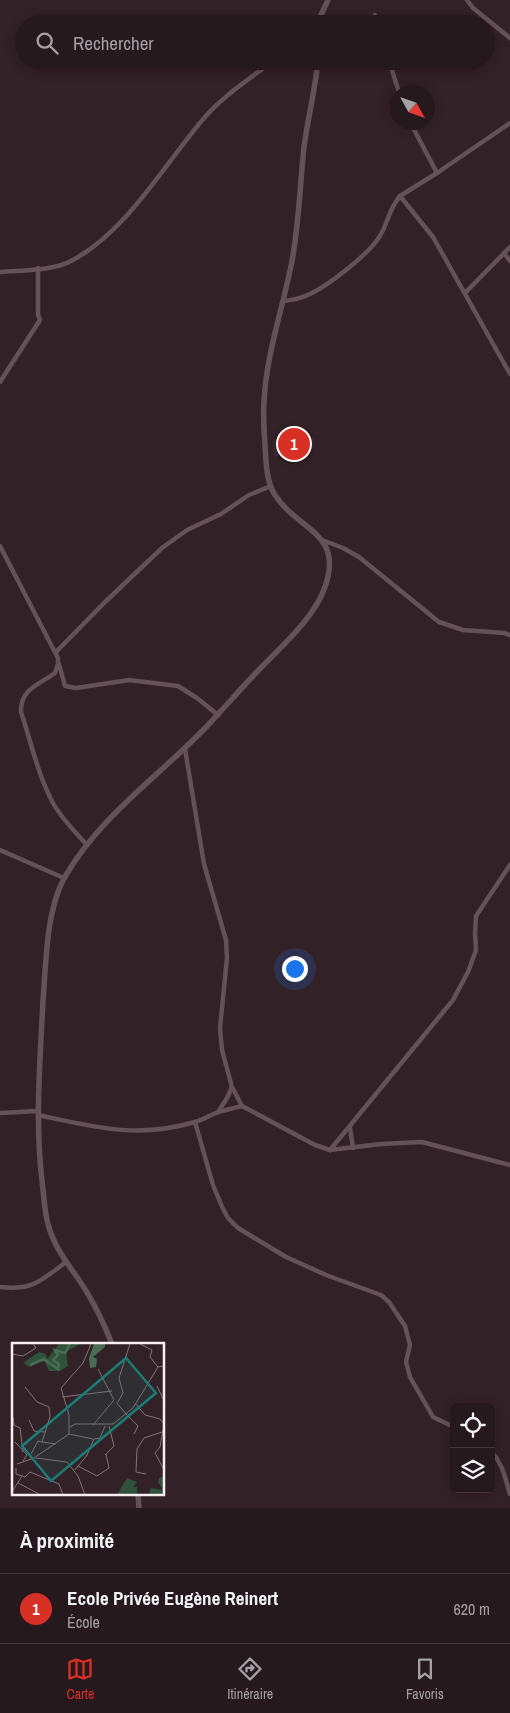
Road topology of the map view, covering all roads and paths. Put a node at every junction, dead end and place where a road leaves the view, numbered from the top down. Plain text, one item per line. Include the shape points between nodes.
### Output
1 (328, 0) edge
2 (467, 0) edge
3 (321, 14) edge
4 (482, 15) edge
5 (495, 26) edge
6 (510, 38) edge
7 (261, 70) edge
8 (317, 70) edge
9 (392, 70) edge
10 (397, 85) edge
11 (510, 123) edge
12 (414, 130) edge
13 (437, 173) junction
14 (400, 196) junction
15 (510, 247) edge
16 (504, 253) junction
17 (510, 261) edge
18 (38, 268) junction
19 (0, 272) edge
20 (466, 293) junction
21 (284, 301) junction
22 (510, 374) edge
23 (0, 382) edge
24 (271, 486) junction
25 (322, 540) junction
26 (0, 546) edge
27 (510, 635) edge
28 (56, 652) junction
29 (58, 664) junction
30 (218, 715) junction
31 (186, 749) junction
32 (87, 845) junction
33 (0, 850) edge
34 (510, 865) edge
35 (64, 878) junction
36 (232, 1087) junction
37 (242, 1106) junction
38 (218, 1112) junction
39 (0, 1113) edge
40 (38, 1113) junction
41 (196, 1122) junction
42 (350, 1128) junction
43 (353, 1148) junction
44 (330, 1150) junction
45 (510, 1165) edge
46 (66, 1262) junction
47 (0, 1287) edge
48 (112, 1343) edge
49 (450, 1425) edge
50 (495, 1455) edge
51 (510, 1494) edge

1 - 3 street
2 - 4 street
5 - 6 street
7 - 18 street via 208,114 145,194 99,242 71,262
8 - 21 street
9 - 10 street
11 - 13 street
12 - 13 street
13 - 14 street
14 - 20 street via 433,237
14 - 21 street via 391,207 381,234 364,255 312,294
15 - 16 street
16 - 17 street
16 - 20 street
18 - 19 street
18 - 23 street via 40,320
20 - 22 street
21 - 24 street via 264,402 265,446
24 - 25 street via 286,509
24 - 28 street via 187,530 162,548
25 - 27 street via 359,557 439,622 463,630
25 - 30 street via 328,548 329,571 317,604 294,634
26 - 28 street
28 - 29 street
29 - 30 street via 65,686 76,688 129,680 178,686
29 - 32 street via 55,673 38,683 23,698 21,712 53,803
30 - 31 street
31 - 32 street via 145,783
31 - 36 street via 204,864 226,940 220,1028
32 - 35 street
33 - 35 street
34 - 42 street via 476,916 476,950 453,1000
35 - 40 street via 52,915 46,956
36 - 37 street
36 - 38 street
37 - 38 street
37 - 44 street
38 - 41 street
39 - 40 street
40 - 41 street via 130,1132
40 - 46 street via 47,1222
41 - 49 street via 213,1185 228,1218 238,1228 286,1257 326,1276 381,1295 389,1302 404,1326 410,1345 406,1362 410,1377 433,1417
42 - 43 street
42 - 44 street
43 - 44 street
43 - 45 street via 422,1142
46 - 47 street via 25,1288
46 - 48 street via 84,1288
50 - 51 street

